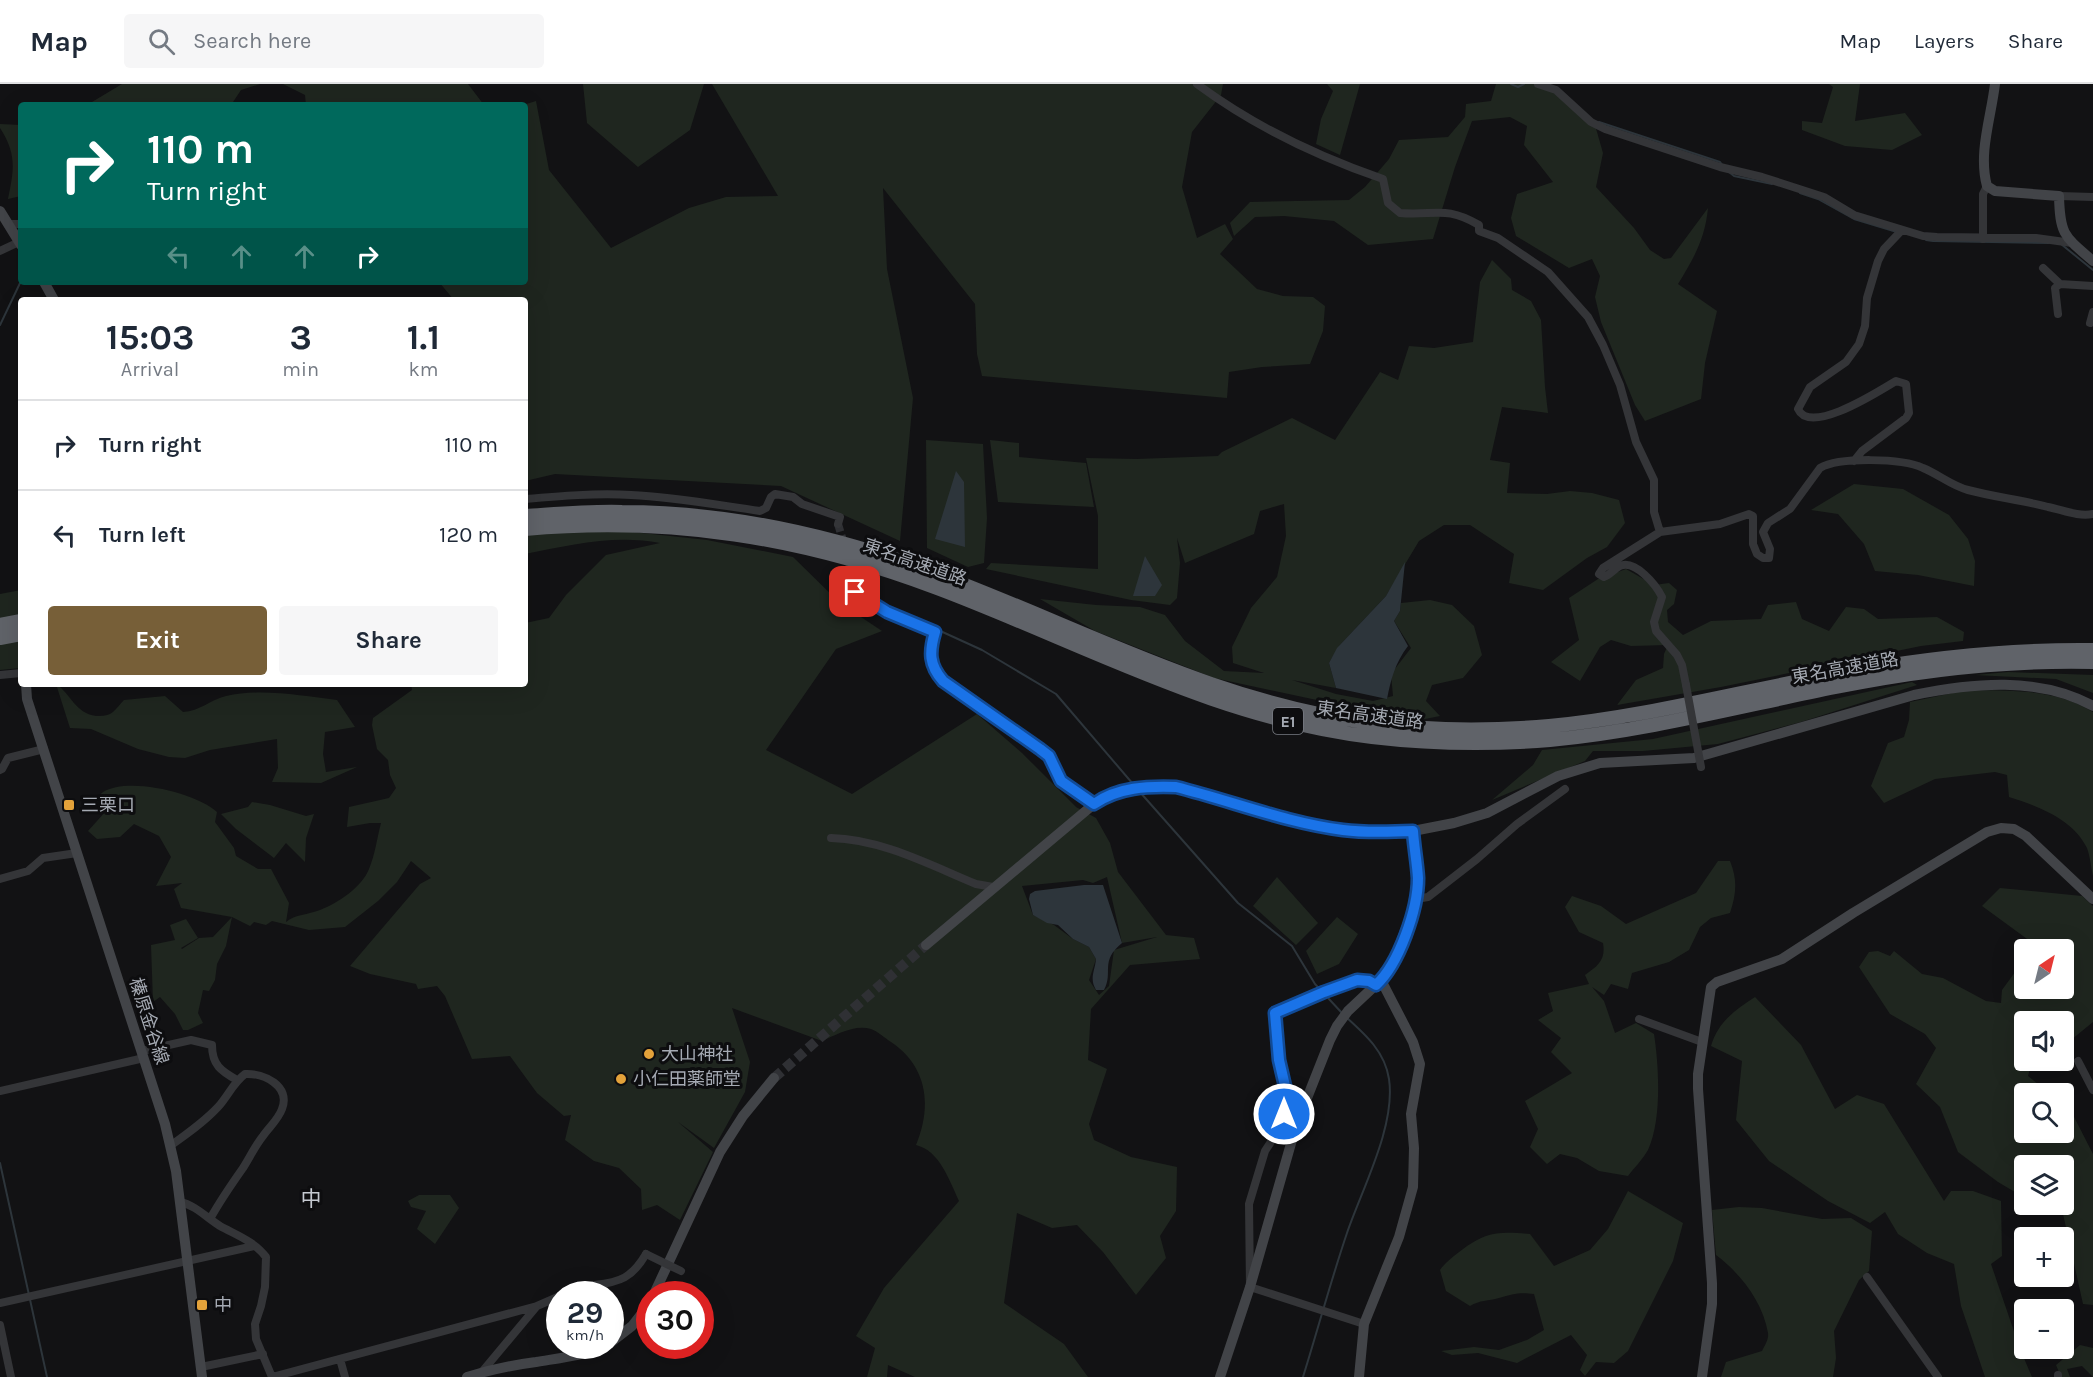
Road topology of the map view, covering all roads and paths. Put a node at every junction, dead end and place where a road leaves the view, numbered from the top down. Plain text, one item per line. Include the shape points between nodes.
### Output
1 (1197, 84) edge
2 (1538, 84) edge
3 (1995, 84) edge
4 (1987, 186) junction
5 (2059, 195) junction
6 (2093, 197) edge
7 (0, 212) edge
8 (8, 224) junction
9 (18, 224) edge
10 (1900, 232) junction
11 (1983, 239) junction
12 (18, 240) edge
13 (2072, 243) junction
14 (18, 244) edge
15 (0, 251) edge
16 (2093, 261) edge
17 (2043, 268) dead end
18 (2060, 284) junction
19 (2093, 286) edge
20 (2093, 312) edge
21 (2058, 314) dead end
22 (2090, 323) dead end
23 (1854, 461) junction
24 (528, 499) edge
25 (2093, 514) edge
26 (528, 516) edge
27 (838, 524) tunnel mouth
28 (528, 529) edge
29 (1660, 532) junction
30 (854, 583) tunnel mouth
31 (18, 622) edge
32 (0, 625) edge
33 (18, 635) edge
34 (0, 638) edge
35 (2093, 650) edge
36 (2075, 656) junction
37 (2093, 662) edge
38 (18, 673) edge
39 (0, 675) edge
40 (26, 687) edge
41 (2093, 706) edge
42 (44, 749) junction
43 (1701, 767) dead end
44 (0, 770) edge
45 (1565, 789) dead end
46 (1094, 804) junction
47 (1413, 831) junction
48 (831, 838) dead end
49 (77, 853) junction
50 (0, 879) edge
51 (993, 887) junction
52 (1416, 899) junction
53 (2093, 899) edge
54 (926, 945) tunnel mouth
55 (1378, 982) junction
56 (1639, 1019) dead end
57 (1702, 1042) junction
58 (143, 1055) junction
59 (2078, 1061) dead end
60 (774, 1078) tunnel mouth
61 (237, 1080) junction
62 (2093, 1090) edge
63 (0, 1091) edge
64 (170, 1146) junction
65 (180, 1202) junction
66 (210, 1219) junction
67 (254, 1246) junction
68 (188, 1261) junction
69 (681, 1272) dead end
70 (1867, 1277) dead end
71 (620, 1281) edge
72 (660, 1281) edge
73 (1250, 1287) junction
74 (546, 1302) edge
75 (0, 1303) edge
76 (537, 1306) junction
77 (636, 1321) edge
78 (0, 1324) edge
79 (1364, 1324) junction
80 (624, 1332) edge
81 (262, 1354) junction
82 (340, 1359) junction
83 (560, 1359) edge
84 (202, 1372) edge
85 (480, 1375) edge
86 (11, 1377) edge
87 (272, 1377) edge
88 (345, 1377) edge
89 (466, 1377) edge
90 (1220, 1377) edge
91 (1359, 1377) edge
92 (1701, 1377) edge
93 (1938, 1377) edge

1 - 29 street via 1277,135 1383,179 1389,203 1400,213 1446,211 1464,216 1479,225 1479,231 1498,238 1548,272 1588,317 1603,345 1636,442 1654,480 1654,512
2 - 10 street via 1556,90 1591,122 1605,129 1824,197 1854,215
3 - 4 street via 1985,138
4 - 5 street via 1995,191
4 - 11 street via 1983,194
5 - 6 street
5 - 13 street via 2059,223
7 - 8 street
8 - 9 street
8 - 12 street
10 - 11 street
10 - 23 street via 1878,261 1859,344 1846,362 1810,387 1798,409 1806,418 1821,417 1848,408 1896,381 1906,384 1906,418
11 - 13 street via 2036,238
13 - 16 street
14 - 15 street
17 - 18 street
18 - 19 street
18 - 21 street via 2055,288
20 - 22 street
23 - 25 street via 1905,463 1967,490
23 - 29 street via 1820,468 1790,509 1768,523 1763,531 1769,558 1757,554 1754,520 1749,514 1720,525
24 - 27 street via 630,495 760,511 775,494 793,497 840,517
26 - 36 highway, 東名高速道路 / E1 via 646,512 725,519 801,532 938,574 1228,690 1329,717 1407,727 1482,730 1553,726 1682,706 1904,663 1994,653
28 - 36 highway, 東名高速道路 / E1 via 651,525 737,534 808,547 941,589 1227,704 1292,722 1402,740 1482,743 1553,739 1644,726 1887,678
29 - 43 street, bridge via 1599,574 1604,577 1629,565 1662,597 1654,622 1656,631 1682,665
30 - 46 street via 855,592 868,600 935,632 932,662 943,681 1049,756 1061,781
31 - 32 highway
33 - 34 highway
35 - 36 highway, 東名高速道路 / E1
36 - 37 highway, 東名高速道路 / E1
38 - 39 street
40 - 42 street, 榛原金谷線
41 - 47 street via 2052,689 2016,685 1946,688 1694,758 1600,763 1558,776 1487,813
42 - 44 street via 8,758
42 - 49 street, 榛原金谷線
45 - 52 street via 1428,897
46 - 47 street via 1137,788 1176,787 1310,824 1372,832
46 - 51 street
47 - 52 street
48 - 51 street via 871,843 975,884
49 - 50 street via 42,858 28,871
49 - 58 street, 榛原金谷線
51 - 54 street
52 - 55 street via 1393,963
53 - 57 street via 2026,836 2014,829 1987,832 1782,959 1717,982 1711,987
55 - 73 street via 1346,1014 1330,1040 1296,1126
55 - 73 street via 1357,980 1275,1013 1279,1060 1288,1099 1280,1128 1264,1151 1249,1204
55 - 79 street via 1413,1042 1419,1064 1411,1114 1413,1187 1400,1238
56 - 57 street
57 - 92 street via 1698,1089 1712,1304
58 - 61 street via 191,1040 212,1045 217,1066
58 - 63 street
58 - 64 street, 榛原金谷線
59 - 62 street
60 - 72 street via 720,1152
61 - 64 street via 219,1106
61 - 66 street via 256,1073 270,1080 282,1094 283,1108
64 - 65 street, 榛原金谷線
65 - 66 street
65 - 68 street, 榛原金谷線
66 - 67 street
67 - 68 street
67 - 81 street via 266,1257 267,1264 255,1324
68 - 75 street
68 - 84 street, 榛原金谷線
69 - 71 street, bridge via 646,1254 636,1270
70 - 93 street
73 - 79 street
73 - 90 street
74 - 76 street
76 - 82 street
76 - 85 street
77 - 80 street
78 - 86 street
79 - 91 street
81 - 84 street
81 - 87 street
82 - 87 street
82 - 88 street
83 - 85 street
85 - 89 street

